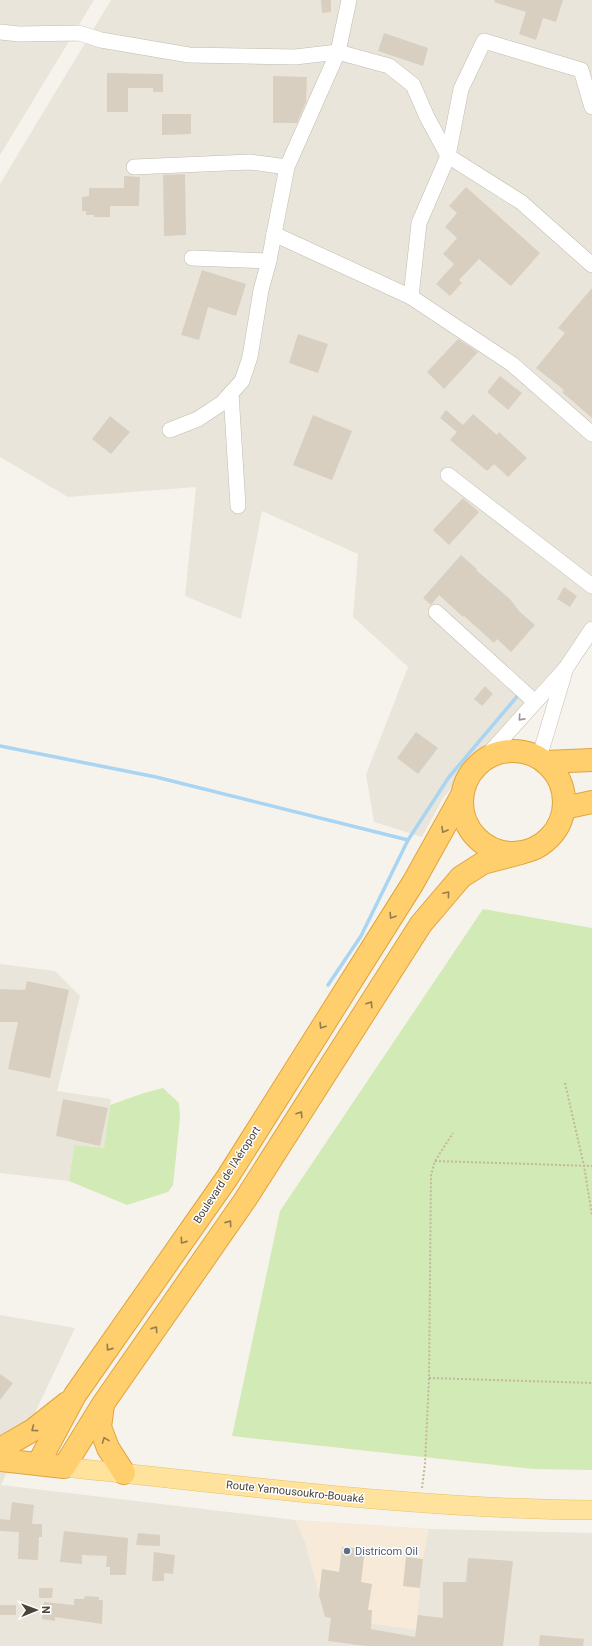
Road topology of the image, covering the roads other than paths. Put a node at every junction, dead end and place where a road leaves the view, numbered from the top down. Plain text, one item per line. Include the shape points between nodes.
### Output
1 (349, 0) edge
2 (0, 32) edge
3 (338, 52) junction
4 (592, 107) edge
5 (448, 156) junction
6 (134, 167) dead end
7 (287, 167) junction
8 (274, 234) junction
9 (192, 258) dead end
10 (269, 261) junction
11 (592, 265) edge
12 (411, 297) junction
13 (231, 393) junction
14 (170, 430) dead end
15 (592, 434) edge
16 (448, 475) dead end
17 (238, 506) dead end
18 (592, 586) edge
19 (436, 612) dead end
20 (591, 632) edge
21 (566, 668) junction
22 (535, 702) junction
23 (483, 760) junction
24 (543, 760) junction
25 (592, 760) edge
26 (462, 795) junction
27 (592, 802) edge
28 (564, 808) junction
29 (520, 853) junction
30 (75, 1395) junction
31 (104, 1404) junction
32 (0, 1449) edge
33 (0, 1460) edge
34 (38, 1464) junction
35 (64, 1467) junction
36 (124, 1473) junction
37 (592, 1510) edge

1 - 3 street
2 - 3 street via 79,33 108,41 189,55 295,57
3 - 5 street via 388,66 413,85
3 - 7 street
4 - 5 street via 581,70 484,41 461,89
5 - 11 street via 521,202
5 - 12 street via 419,223
6 - 7 street via 250,162
7 - 8 street
8 - 10 street
8 - 12 street
9 - 10 street
10 - 13 street via 261,290 250,357 242,381
12 - 15 street via 512,364
13 - 14 street via 222,403 198,419
13 - 17 street
16 - 18 street
19 - 22 street
20 - 21 street
21 - 22 street
21 - 24 street
22 -> 23 street
23 - 24 highway via 498,752 515,750 532,753
23 - 26 highway via 472,769 465,781
24 - 25 highway
24 - 28 highway via 557,775 563,791
26 - 29 highway via 462,811 467,826 477,839 497,851
26 -> 30 highway, Boulevard de l'Aéroport via 412,883 227,1178
27 - 28 highway
28 - 29 highway via 560,824 550,838 537,848
31 -> 29 highway via 245,1200 421,924 461,877 483,863
30 -> 32 highway via 32,1430
30 - 34 highway, Boulevard de l'Aéroport
31 - 35 highway
36 -> 31 highway via 108,1448 100,1427
33 - 34 highway, Route Yamousoukro-Bouaké
34 - 35 highway, Route Yamousoukro-Bouaké
35 - 36 main road, Route Yamousoukro-Bouaké
36 - 37 main road, Route Yamousoukro-Bouaké via 416,1503

